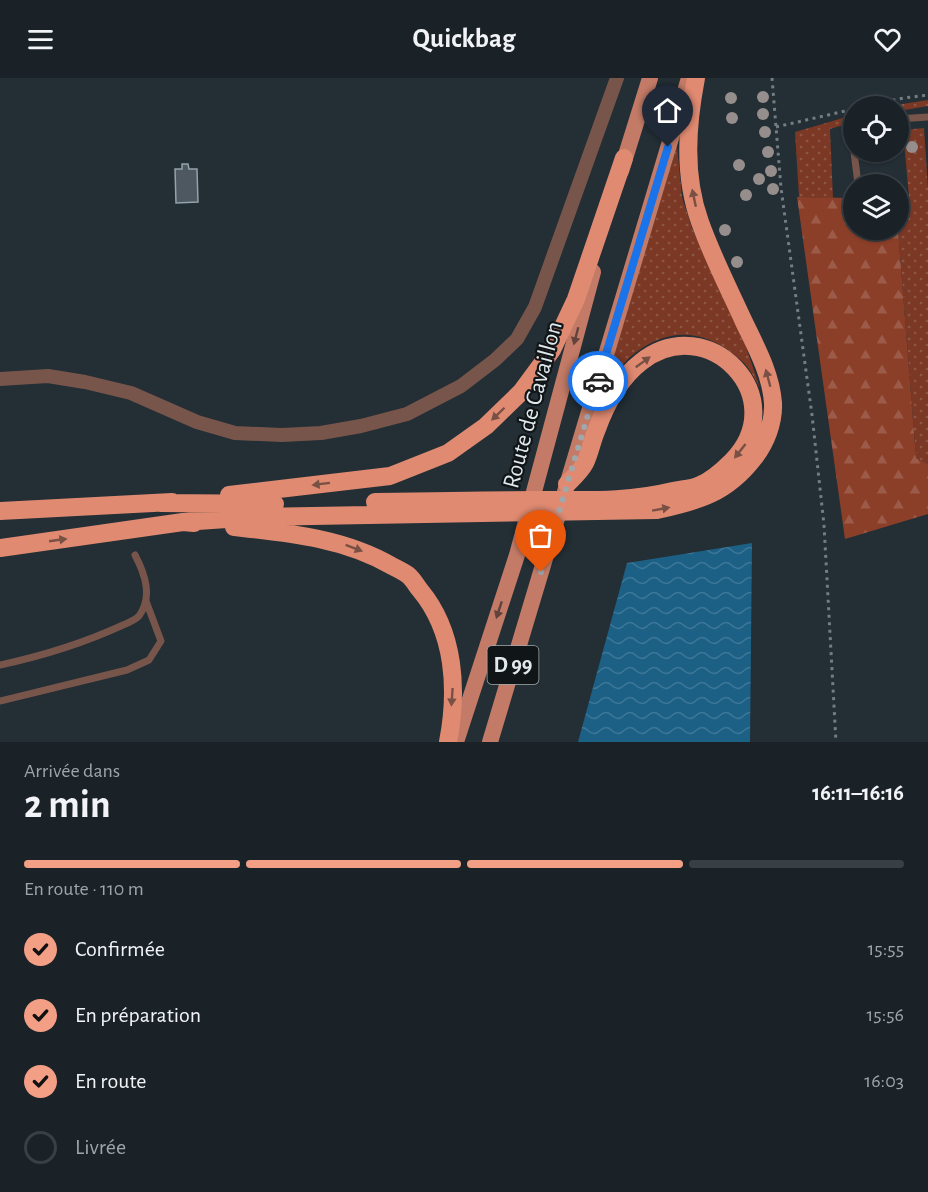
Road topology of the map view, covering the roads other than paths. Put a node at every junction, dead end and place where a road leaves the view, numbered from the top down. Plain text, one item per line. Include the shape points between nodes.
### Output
1 (617, 78) edge
2 (651, 78) edge
3 (689, 78) edge
4 (696, 78) edge
5 (928, 117) edge
6 (909, 118) edge
7 (624, 158) junction
8 (0, 379) edge
9 (579, 465) junction
10 (567, 484) joint
11 (160, 503) junction
12 (0, 511) edge
13 (183, 522) junction
14 (0, 548) edge
15 (135, 555) dead end
16 (146, 601) junction
17 (0, 665) edge
18 (0, 701) edge
19 (448, 742) edge
20 (456, 742) edge
21 (490, 742) edge

1 - 8 street via 535,306 518,339 460,386 407,414 321,433 235,433 197,422 131,393 85,382 48,376
2 - 7 main road, Route de Cavaillon
3 - 9 main road
13 -> 4 highway via 291,516 657,510 717,493 741,475 770,429 773,404 768,375 699,221 687,147
5 - 6 lane
7 -> 11 highway via 576,298 552,350 521,393 486,426 448,453 390,476
7 -> 20 main road, Route de Cavaillon via 517,555
9 - 10 highway
9 -> 11 highway via 613,392 642,361 664,349 697,345 712,350 727,360 748,388 754,403 753,423 740,453 699,485 655,496 629,500
10 - 21 main road, D 99
11 - 12 highway
14 -> 13 highway
13 -> 19 highway via 340,543 409,576 429,601 448,639 453,680
15 - 16 lane via 147,582
16 - 17 lane via 138,618 98,636
16 - 18 lane via 161,641 149,660 127,670

